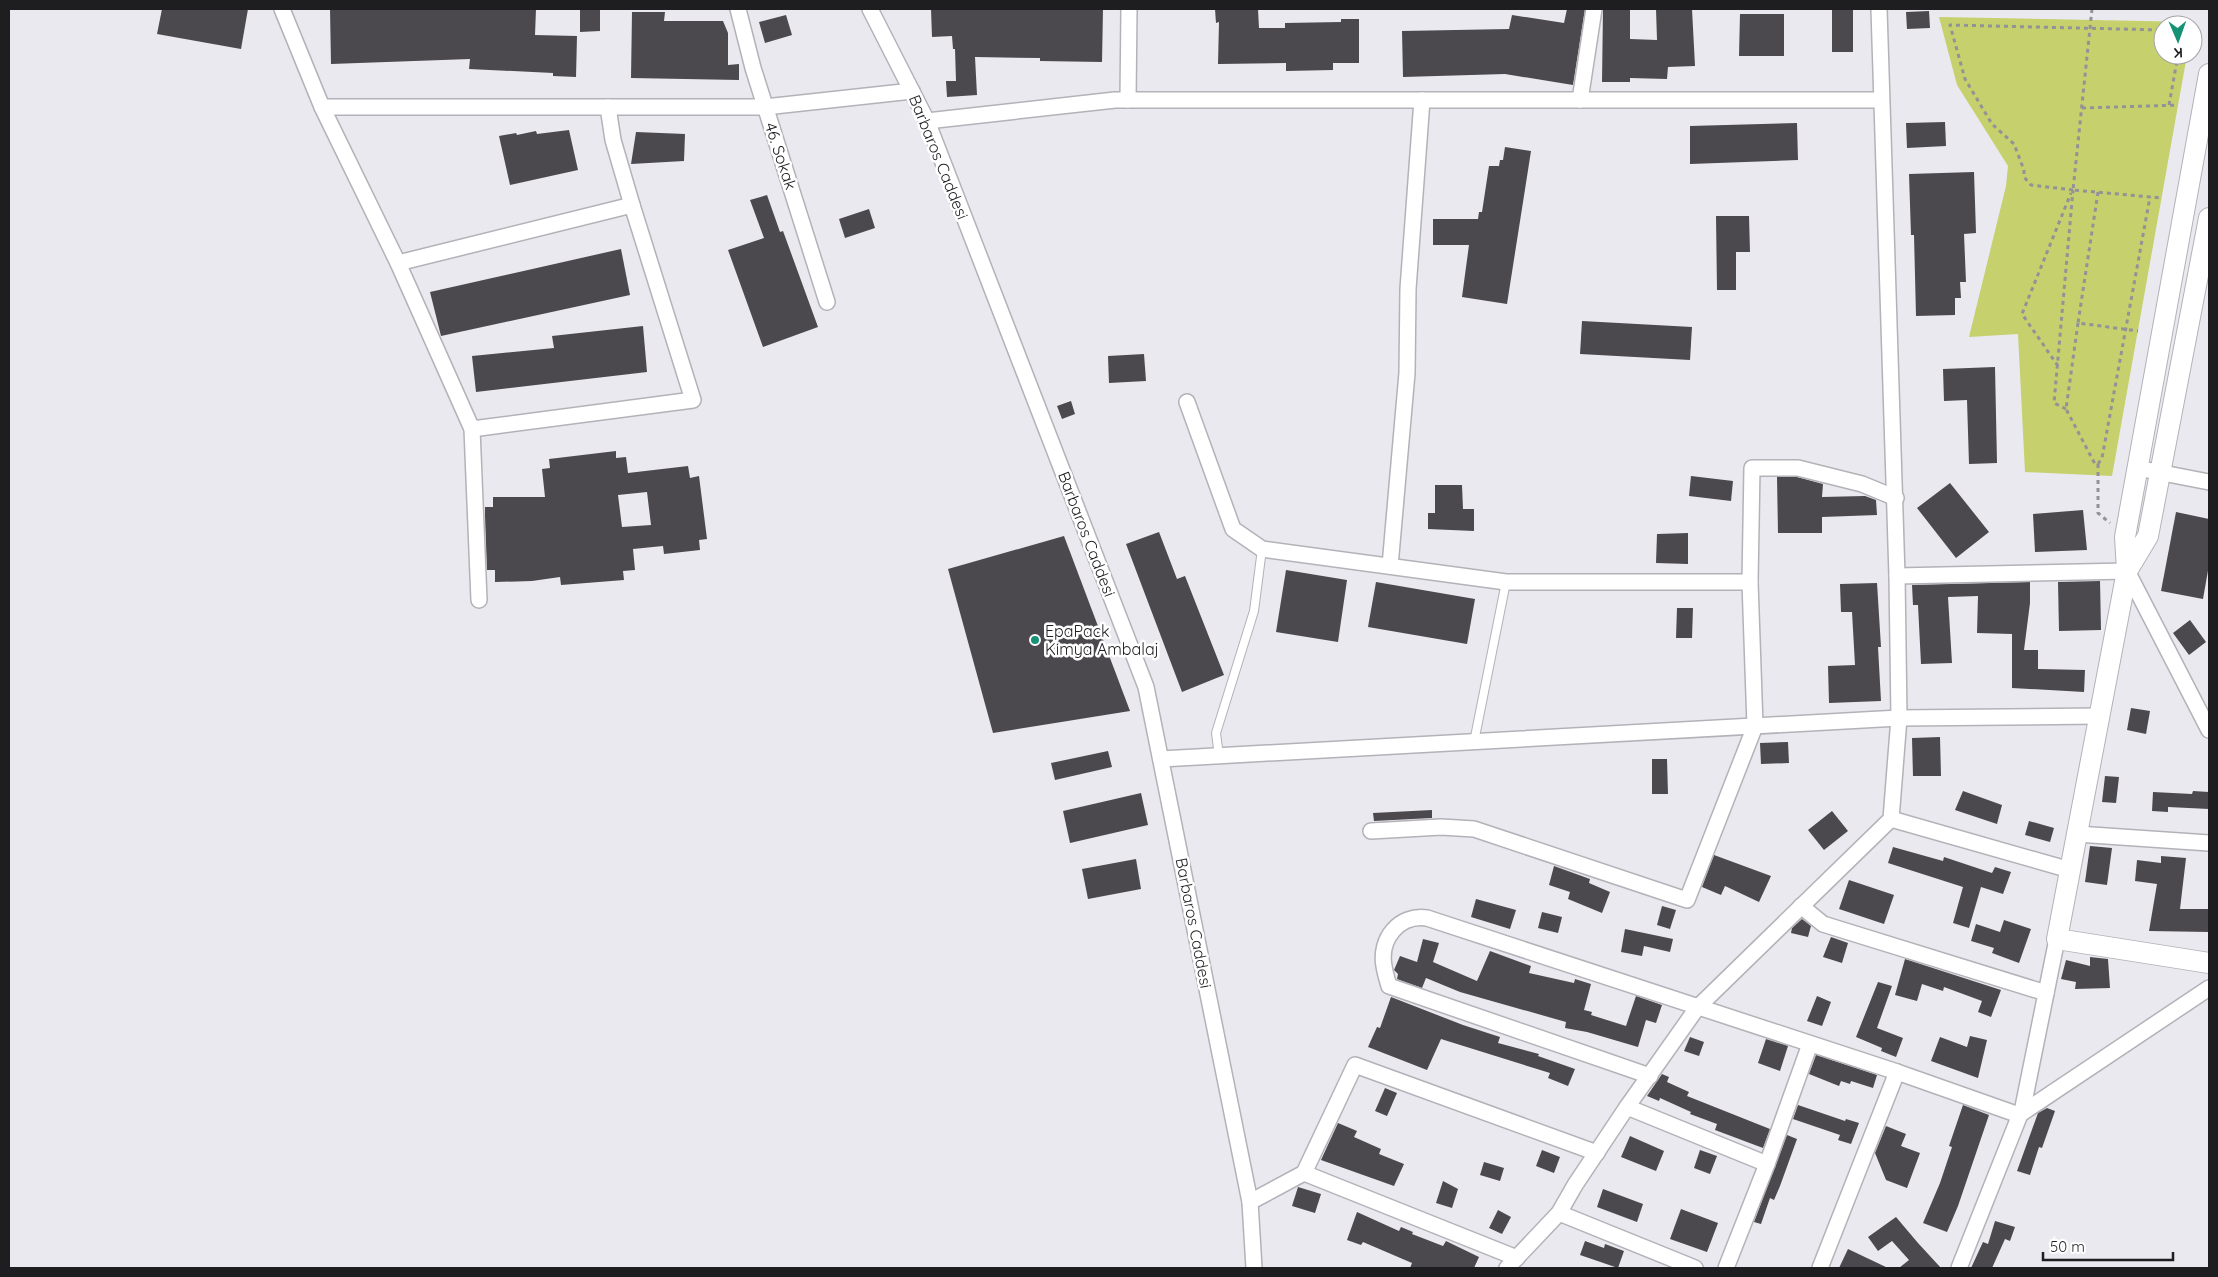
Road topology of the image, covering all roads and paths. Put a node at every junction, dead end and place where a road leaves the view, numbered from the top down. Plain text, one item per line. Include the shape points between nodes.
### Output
1 (282, 9) edge
2 (738, 9) edge
3 (870, 9) edge
4 (1129, 9) edge
5 (1594, 9) edge
6 (1879, 9) edge
7 (2092, 9) edge
8 (2090, 30) junction
9 (2153, 30) edge
10 (2176, 65) edge
11 (2209, 74) edge
12 (912, 91) junction
13 (1128, 100) junction
14 (1422, 100) junction
15 (1580, 100) junction
16 (1882, 100) junction
17 (2169, 105) junction
18 (2178, 105) dead end
19 (322, 107) junction
20 (608, 107) junction
21 (765, 107) junction
22 (2082, 108) junction
23 (927, 121) junction
24 (2073, 190) junction
25 (2098, 192) junction
26 (2150, 197) junction
27 (2162, 198) dead end
28 (632, 205) junction
29 (2209, 218) edge
30 (2205, 260) edge
31 (398, 263) junction
32 (827, 302) dead end
33 (2078, 323) junction
34 (2125, 329) junction
35 (2138, 331) dead end
36 (2058, 366) junction
37 (1188, 402) dead end
38 (2066, 410) junction
39 (472, 429) junction
40 (2098, 464) junction
41 (2137, 468) junction
42 (2160, 473) junction
43 (2209, 482) edge
44 (1896, 498) junction
45 (2125, 536) junction
46 (1262, 549) junction
47 (1390, 566) junction
48 (2128, 571) junction
49 (1897, 576) junction
50 (1506, 582) junction
51 (1750, 582) junction
52 (479, 600) dead end
53 (2099, 716) junction
54 (1899, 718) junction
55 (2207, 722) edge
56 (1755, 726) junction
57 (1474, 742) junction
58 (1219, 756) junction
59 (1161, 759) junction
60 (1891, 819) junction
61 (1371, 831) dead end
62 (2076, 834) junction
63 (2209, 843) edge
64 (2070, 870) junction
65 (1801, 906) junction
66 (2057, 939) junction
67 (2209, 963) edge
68 (2209, 988) edge
69 (2046, 993) junction
70 (1697, 1008) junction
71 (1810, 1044) junction
72 (1897, 1072) junction
73 (1650, 1076) junction
74 (1627, 1107) junction
75 (2019, 1115) junction
76 (1597, 1153) junction
77 (1767, 1164) junction
78 (1304, 1173) junction
79 (1250, 1202) junction
80 (1559, 1213) junction
81 (1512, 1263) edge
82 (1254, 1268) edge
83 (1695, 1268) edge
84 (1726, 1268) edge
85 (1820, 1268) edge
86 (1959, 1268) edge

1 - 19 street
2 - 21 street, 46. Sokak
3 - 12 street, Barbaros Caddesi
4 - 13 street
5 - 15 street
6 - 16 street
7 - 8 path
8 - 9 path
8 - 22 path
8 - 24 path via 1950,25 1965,79 1992,124 2014,144 2024,177 2030,185
10 - 17 path
11 - 41 street
12 - 21 street
12 - 23 street, Barbaros Caddesi
13 - 14 street
13 - 23 street
14 - 15 street
14 - 47 street via 1408,289 1407,373
15 - 16 street
16 - 44 street
17 - 18 path
17 - 22 path
19 - 20 street
19 - 31 street
20 - 21 street
20 - 28 street via 613,140
21 - 32 street, 46. Sokak
22 - 24 path
23 - 59 street, Barbaros Caddesi via 1146,687
24 - 25 path
24 - 36 path
24 - 36 path via 2022,314
25 - 26 path
25 - 33 path
26 - 27 path
26 - 34 path
28 - 31 street
28 - 39 street via 693,400
29 - 30 street
30 - 42 street
31 - 39 street
33 - 34 path
33 - 38 path
34 - 35 path
34 - 40 path via 2102,458
36 - 38 path via 2054,403
37 - 46 street via 1233,529
38 - 40 path via 2095,464
39 - 52 street
40 - 45 path via 2098,513
41 - 42 street
41 - 45 street
42 - 43 street
42 - 48 street via 2148,536
44 - 49 street
44 - 51 street via 1862,484 1798,468 1752,468
45 - 48 street
46 - 47 street
46 - 58 lane via 1254,611 1216,733
47 - 50 street
48 - 49 street
48 - 53 street
48 - 55 street
49 - 54 street
50 - 51 street
50 - 57 lane
51 - 56 street
53 - 54 street
53 - 62 street
54 - 56 street
54 - 60 street
56 - 57 street
56 - 61 street via 1686,900 1474,829 1441,827
57 - 58 street
58 - 59 street
59 - 79 street, Barbaros Caddesi
60 - 64 street
60 - 65 street
62 - 63 street
62 - 64 street
64 - 66 street
65 - 69 street via 1823,924
65 - 70 street
66 - 67 street
66 - 69 street
68 - 75 street
69 - 75 street
70 - 71 street
70 - 73 street
70 - 73 street via 1427,918 1407,919 1388,938 1383,956 1389,986
71 - 72 street
71 - 77 street
72 - 75 street
72 - 85 street
73 - 74 street
74 - 76 street
74 - 77 street
75 - 86 street
76 - 78 street via 1355,1065
76 - 80 street
77 - 84 street
78 - 79 street
78 - 81 street
79 - 82 street, Barbaros Caddesi
80 - 81 street
80 - 83 street

